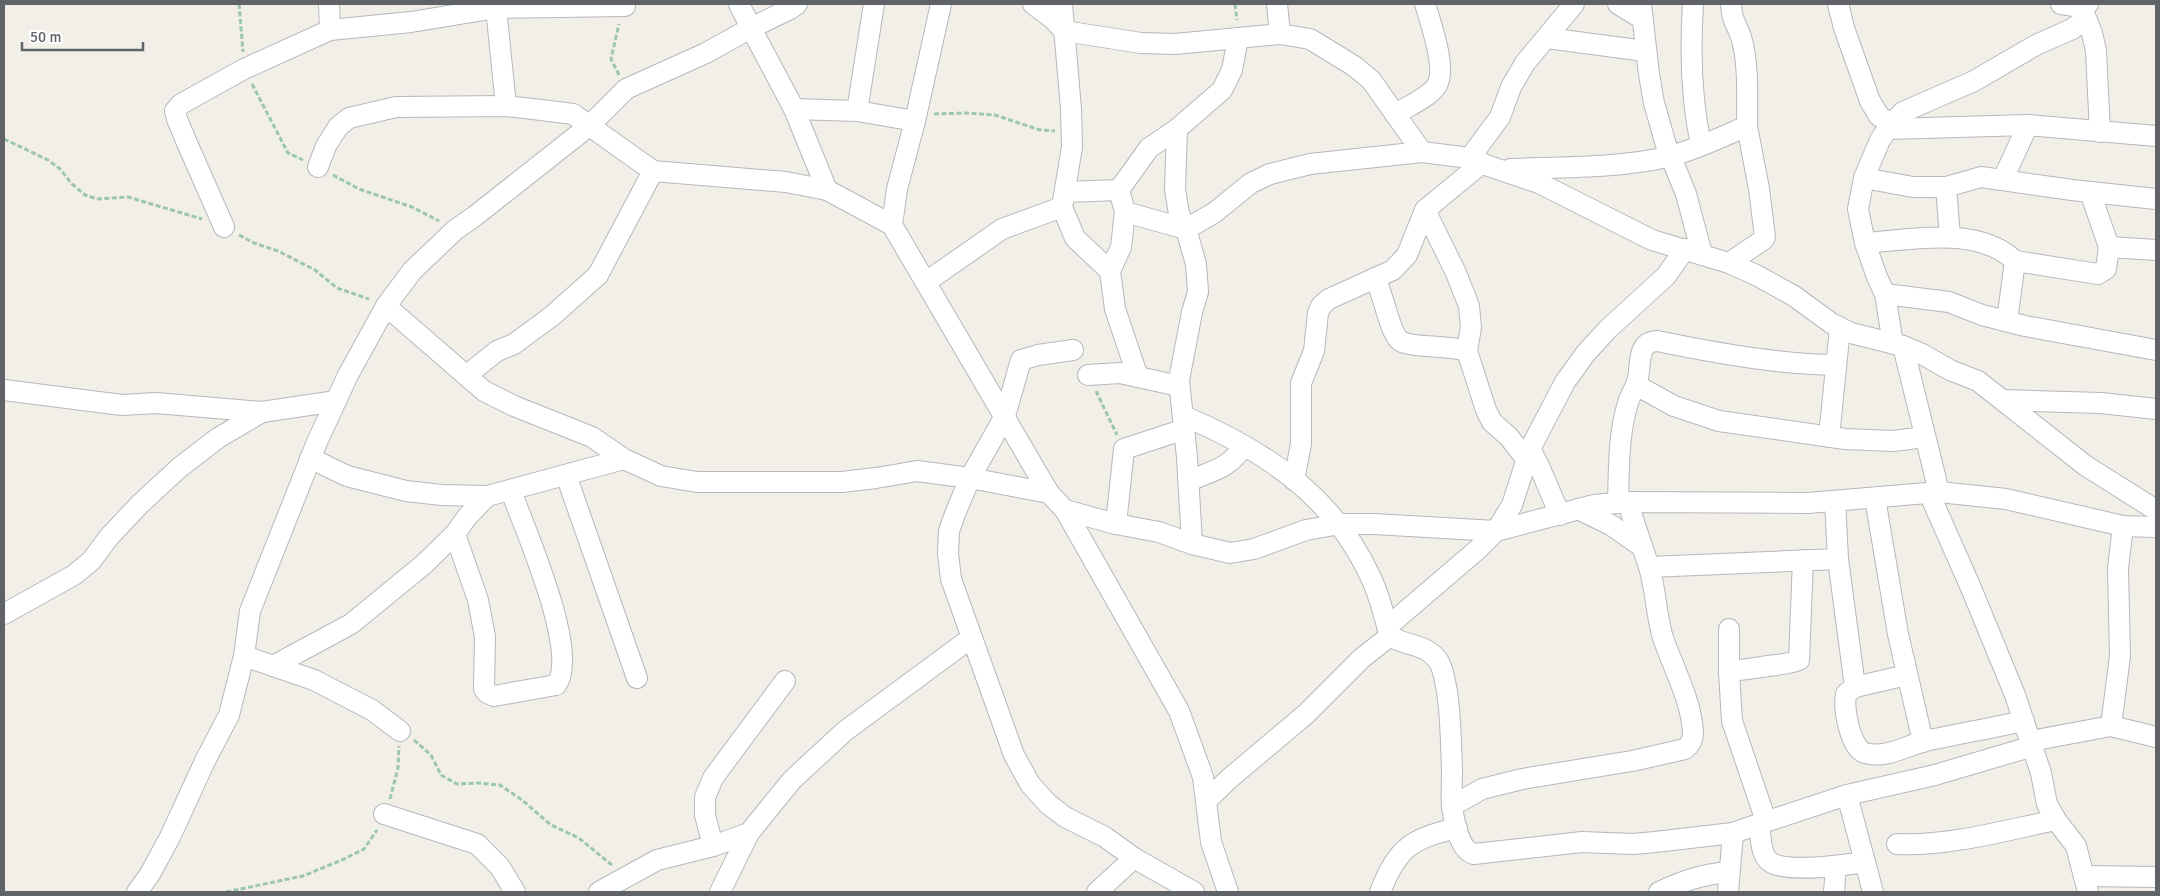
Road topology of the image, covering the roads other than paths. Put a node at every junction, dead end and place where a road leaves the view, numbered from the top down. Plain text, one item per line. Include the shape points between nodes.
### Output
1 (328, 4) edge
2 (739, 4) edge
3 (874, 4) edge
4 (941, 4) edge
5 (1033, 4) edge
6 (1062, 4) edge
7 (1277, 4) edge
8 (1425, 4) edge
9 (1574, 4) edge
10 (1618, 4) edge
11 (1693, 4) edge
12 (1731, 4) edge
13 (1838, 4) edge
14 (2060, 4) edge
15 (625, 5) edge
16 (792, 6) edge
17 (496, 8) junction
18 (2085, 10) edge
19 (1641, 11) edge
20 (751, 28) junction
21 (330, 30) junction
22 (1064, 31) junction
23 (1280, 34) junction
24 (1238, 38) junction
25 (1547, 38) junction
26 (1645, 51) junction
27 (506, 106) junction
28 (794, 109) junction
29 (857, 111) junction
30 (1395, 114) junction
31 (915, 121) junction
32 (2028, 125) junction
33 (589, 126) junction
34 (1747, 126) junction
35 (1889, 126) junction
36 (1177, 128) junction
37 (2100, 132) junction
38 (2156, 136) edge
39 (1701, 145) junction
40 (1422, 152) junction
41 (1671, 156) junction
42 (1476, 161) junction
43 (318, 167) dead end
44 (1502, 170) junction
45 (653, 171) junction
46 (1864, 178) junction
47 (2003, 179) junction
48 (1946, 187) junction
49 (827, 190) junction
50 (1119, 190) junction
51 (2090, 192) junction
52 (2156, 199) edge
53 (1064, 200) junction
54 (1425, 210) junction
55 (1125, 212) junction
56 (892, 225) junction
57 (224, 227) road end
58 (1186, 229) junction
59 (1950, 237) junction
60 (1865, 242) junction
61 (2109, 247) junction
62 (2156, 250) edge
63 (1693, 252) junction
64 (2015, 261) junction
65 (1729, 263) junction
66 (1110, 271) junction
67 (1376, 278) junction
68 (926, 282) junction
69 (1885, 294) junction
70 (386, 306) junction
71 (2007, 321) junction
72 (1840, 328) junction
73 (1898, 345) junction
74 (1073, 350) dead end
75 (2156, 350) edge
76 (1467, 351) junction
77 (1836, 365) junction
78 (467, 375) junction
79 (1088, 375) road end
80 (1138, 377) junction
81 (1636, 385) junction
82 (1179, 386) junction
83 (4, 390) edge
84 (2003, 400) junction
85 (336, 401) junction
86 (2156, 410) edge
87 (262, 412) junction
88 (1004, 416) junction
89 (1184, 423) junction
90 (1829, 437) junction
91 (1925, 437) junction
92 (1244, 446) junction
93 (1528, 454) junction
94 (310, 458) junction
95 (624, 459) junction
96 (566, 475) junction
97 (970, 478) junction
98 (1294, 480) junction
99 (1189, 481) junction
100 (511, 491) junction
101 (1934, 492) junction
102 (1049, 493) junction
103 (488, 496) junction
104 (1874, 498) junction
105 (1835, 501) junction
106 (1623, 502) junction
107 (1065, 510) junction
108 (2156, 510) edge
109 (1569, 512) junction
110 (1116, 524) junction
111 (1340, 524) junction
112 (2123, 526) junction
113 (2156, 527) edge
114 (1496, 531) junction
115 (455, 534) junction
116 (1192, 544) junction
117 (1641, 546) junction
118 (1838, 558) junction
119 (1803, 560) junction
120 (1649, 567) junction
121 (4, 614) edge
122 (1729, 629) dead end
123 (1389, 631) junction
124 (971, 638) junction
125 (244, 656) junction
126 (273, 666) junction
127 (1728, 672) junction
128 (1907, 675) junction
129 (636, 678) dead end
130 (785, 680) dead end
131 (1855, 687) junction
132 (2024, 721) junction
133 (2111, 726) junction
134 (400, 731) road end
135 (2156, 737) edge
136 (1923, 742) junction
137 (2032, 744) junction
138 (1847, 795) junction
139 (1207, 800) junction
140 (1452, 806) junction
141 (384, 814) road end
142 (2056, 820) junction
143 (1762, 823) junction
144 (1457, 828) junction
145 (749, 833) junction
146 (1733, 833) junction
147 (1897, 844) dead end
148 (713, 846) junction
149 (1134, 858) junction
150 (1865, 862) junction
151 (1836, 866) junction
152 (1729, 872) junction
153 (2156, 876) edge
154 (2086, 884) edge
155 (137, 892) edge
156 (515, 892) edge
157 (599, 892) edge
158 (720, 892) edge
159 (1097, 892) edge
160 (1194, 892) edge
161 (1228, 892) edge
162 (1380, 892) edge
163 (1660, 892) edge
164 (1728, 892) edge
165 (1834, 892) edge
166 (1873, 892) edge

1 - 21 street
2 - 20 street
3 - 29 street
4 - 31 street
5 - 22 street
6 - 22 street
7 - 23 street
8 - 30 street via 1432,25 1440,76 1438,83 1425,96
9 - 25 street
10 - 19 street
11 - 39 street via 1693,89
12 - 34 street via 1731,17 1741,37 1744,54
13 - 35 street via 1870,101 1878,116
14 - 18 street
15 - 17 street
16 - 20 street
17 - 21 street via 411,22
17 - 27 street
18 - 35 street via 2072,29 2036,44 1974,81 1916,105
18 - 37 street via 2096,51
19 - 26 street
20 - 28 street
20 - 33 street via 706,53 626,89
21 - 57 street via 244,69 181,104 176,111
22 - 24 street via 1141,43 1176,44
22 - 53 street via 1072,147
23 - 24 street
23 - 30 street via 1310,39 1354,66 1371,80
24 - 36 street via 1232,70 1225,86
25 - 26 street
25 - 42 street via 1518,73 1500,117
26 - 41 street via 1654,103
27 - 33 street via 573,114
27 - 43 street via 396,107 349,118 338,127
28 - 29 street
28 - 49 street
29 - 31 street
30 - 40 street
31 - 56 street via 897,189
32 - 35 street
32 - 37 street
32 - 47 street
33 - 45 street
33 - 70 street via 455,230 412,271
34 - 39 street
34 - 65 street via 1766,237
35 - 46 street
36 - 50 street via 1149,148
36 - 58 street via 1175,189 1178,214
37 - 38 street
39 - 41 street
40 - 42 street
40 - 58 street via 1310,164 1270,174 1251,182 1214,213
41 - 44 street via 1616,164
41 - 63 street via 1686,194
42 - 44 street
42 - 54 street
44 - 63 street via 1539,183 1652,240
45 - 49 street via 786,182
45 - 78 street via 598,275 552,316 514,344 497,351
46 - 48 street via 1913,187
46 - 60 street via 1858,209
47 - 48 street via 1977,177
47 - 51 street
48 - 59 street
49 - 56 street
50 - 53 street
50 - 55 street
51 - 52 street
51 - 61 street
53 - 66 street via 1075,238
53 - 68 street via 1002,229
54 - 67 street via 1407,255 1393,270
54 - 76 street via 1469,306 1471,327
55 - 58 street
55 - 66 street via 1121,247
56 - 68 street
58 - 82 street via 1196,264 1198,292
59 - 60 street
59 - 64 street via 1980,242 2002,251
60 - 69 street
61 - 62 street
61 - 64 street via 2106,269 2098,274
63 - 65 street
63 - 93 street via 1586,353 1565,382
64 - 71 street
65 - 72 street via 1776,285
66 - 80 street via 1115,309
67 - 76 street via 1399,340
67 - 98 street via 1329,299 1321,306 1312,360 1301,383 1301,444
68 - 88 street
69 - 71 street via 1949,302
69 - 73 street
70 - 78 street
70 - 85 street
71 - 75 street
72 - 73 street
72 - 77 street
73 - 84 street via 1978,381
73 - 91 street
74 - 88 street via 1038,354 1021,360
76 - 93 street via 1492,422
77 - 81 street via 1799,364 1723,354 1654,341 1641,353
77 - 90 street
78 - 95 street via 484,391 592,437
79 - 80 street via 1120,373
80 - 82 street
81 - 90 street via 1674,406 1705,417
81 - 106 street via 1628,403 1621,440
82 - 89 street
83 - 87 street via 122,405 156,402
84 - 86 street
84 - 108 street via 2086,466
85 - 87 street
85 - 94 street
87 - 121 street via 218,438 179,468 140,504 74,575
88 - 97 street
88 - 102 street
89 - 92 street via 1225,434
89 - 99 street
89 - 110 street via 1124,449
90 - 91 street via 1893,441
91 - 101 street
92 - 98 street
92 - 99 street via 1227,465
93 - 109 street
93 - 114 street via 1512,505
94 - 103 street via 347,476 406,491
94 - 125 street via 250,611
95 - 96 street
95 - 97 street via 661,476 697,482 842,482 917,470
96 - 100 street
96 - 129 street
97 - 102 street
97 - 124 street via 949,531 948,553 951,579
98 - 111 street via 1326,507
99 - 116 street
100 - 103 street
100 - 115 street via 556,614 563,662 556,685 494,696 484,689 485,637 478,600
101 - 104 street
101 - 112 street via 2006,499
101 - 132 street
102 - 107 street
103 - 115 street
104 - 105 street
104 - 128 street
105 - 106 street
105 - 118 street
106 - 109 street
106 - 117 street
107 - 110 street
107 - 139 street via 1179,711 1203,777
109 - 114 street
109 - 117 street via 1611,525
110 - 116 street via 1159,532
111 - 114 street
111 - 116 street via 1306,530 1238,553
111 - 123 street via 1372,578
112 - 113 street
112 - 133 street via 2118,568 2120,656
114 - 123 street
115 - 126 street via 423,565 351,624
117 - 120 street
118 - 119 street
118 - 131 street
119 - 120 street
119 - 127 street via 1799,660 1792,664
120 - 140 street via 1663,638 1691,718 1693,734 1688,747 1632,761 1554,772 1490,787
122 - 127 street
123 - 139 street via 1306,714
123 - 140 street via 1403,643 1428,649 1442,669 1451,728
124 - 145 street via 845,731 792,780
124 - 149 street via 1014,754 1030,784 1065,817 1105,837
125 - 126 street
125 - 155 street via 229,715 170,837
126 - 134 street via 296,672 345,695
127 - 143 street via 1732,721
128 - 131 street
128 - 136 street
130 - 148 street via 713,778 705,797 705,815
131 - 136 street via 1848,691 1845,700 1857,748 1877,754
132 - 136 street
132 - 137 street
133 - 135 street
133 - 137 street
137 - 138 street via 1935,775
137 - 142 street via 2047,804
138 - 143 street
138 - 150 street
139 - 161 street via 1212,842
140 - 144 street
141 - 156 street via 477,844 500,867
142 - 147 street via 1966,838
142 - 154 street via 2076,846
143 - 146 street
143 - 151 street via 1763,851 1770,862 1792,867
144 - 146 street via 1463,845 1474,854 1582,842 1641,843
144 - 162 street via 1428,835 1409,845
145 - 148 street
145 - 158 street
146 - 152 street
148 - 157 street via 657,860
149 - 159 street
149 - 160 street
150 - 151 street
150 - 166 street
151 - 165 street
152 - 163 street via 1699,876
152 - 164 street
153 - 154 street

